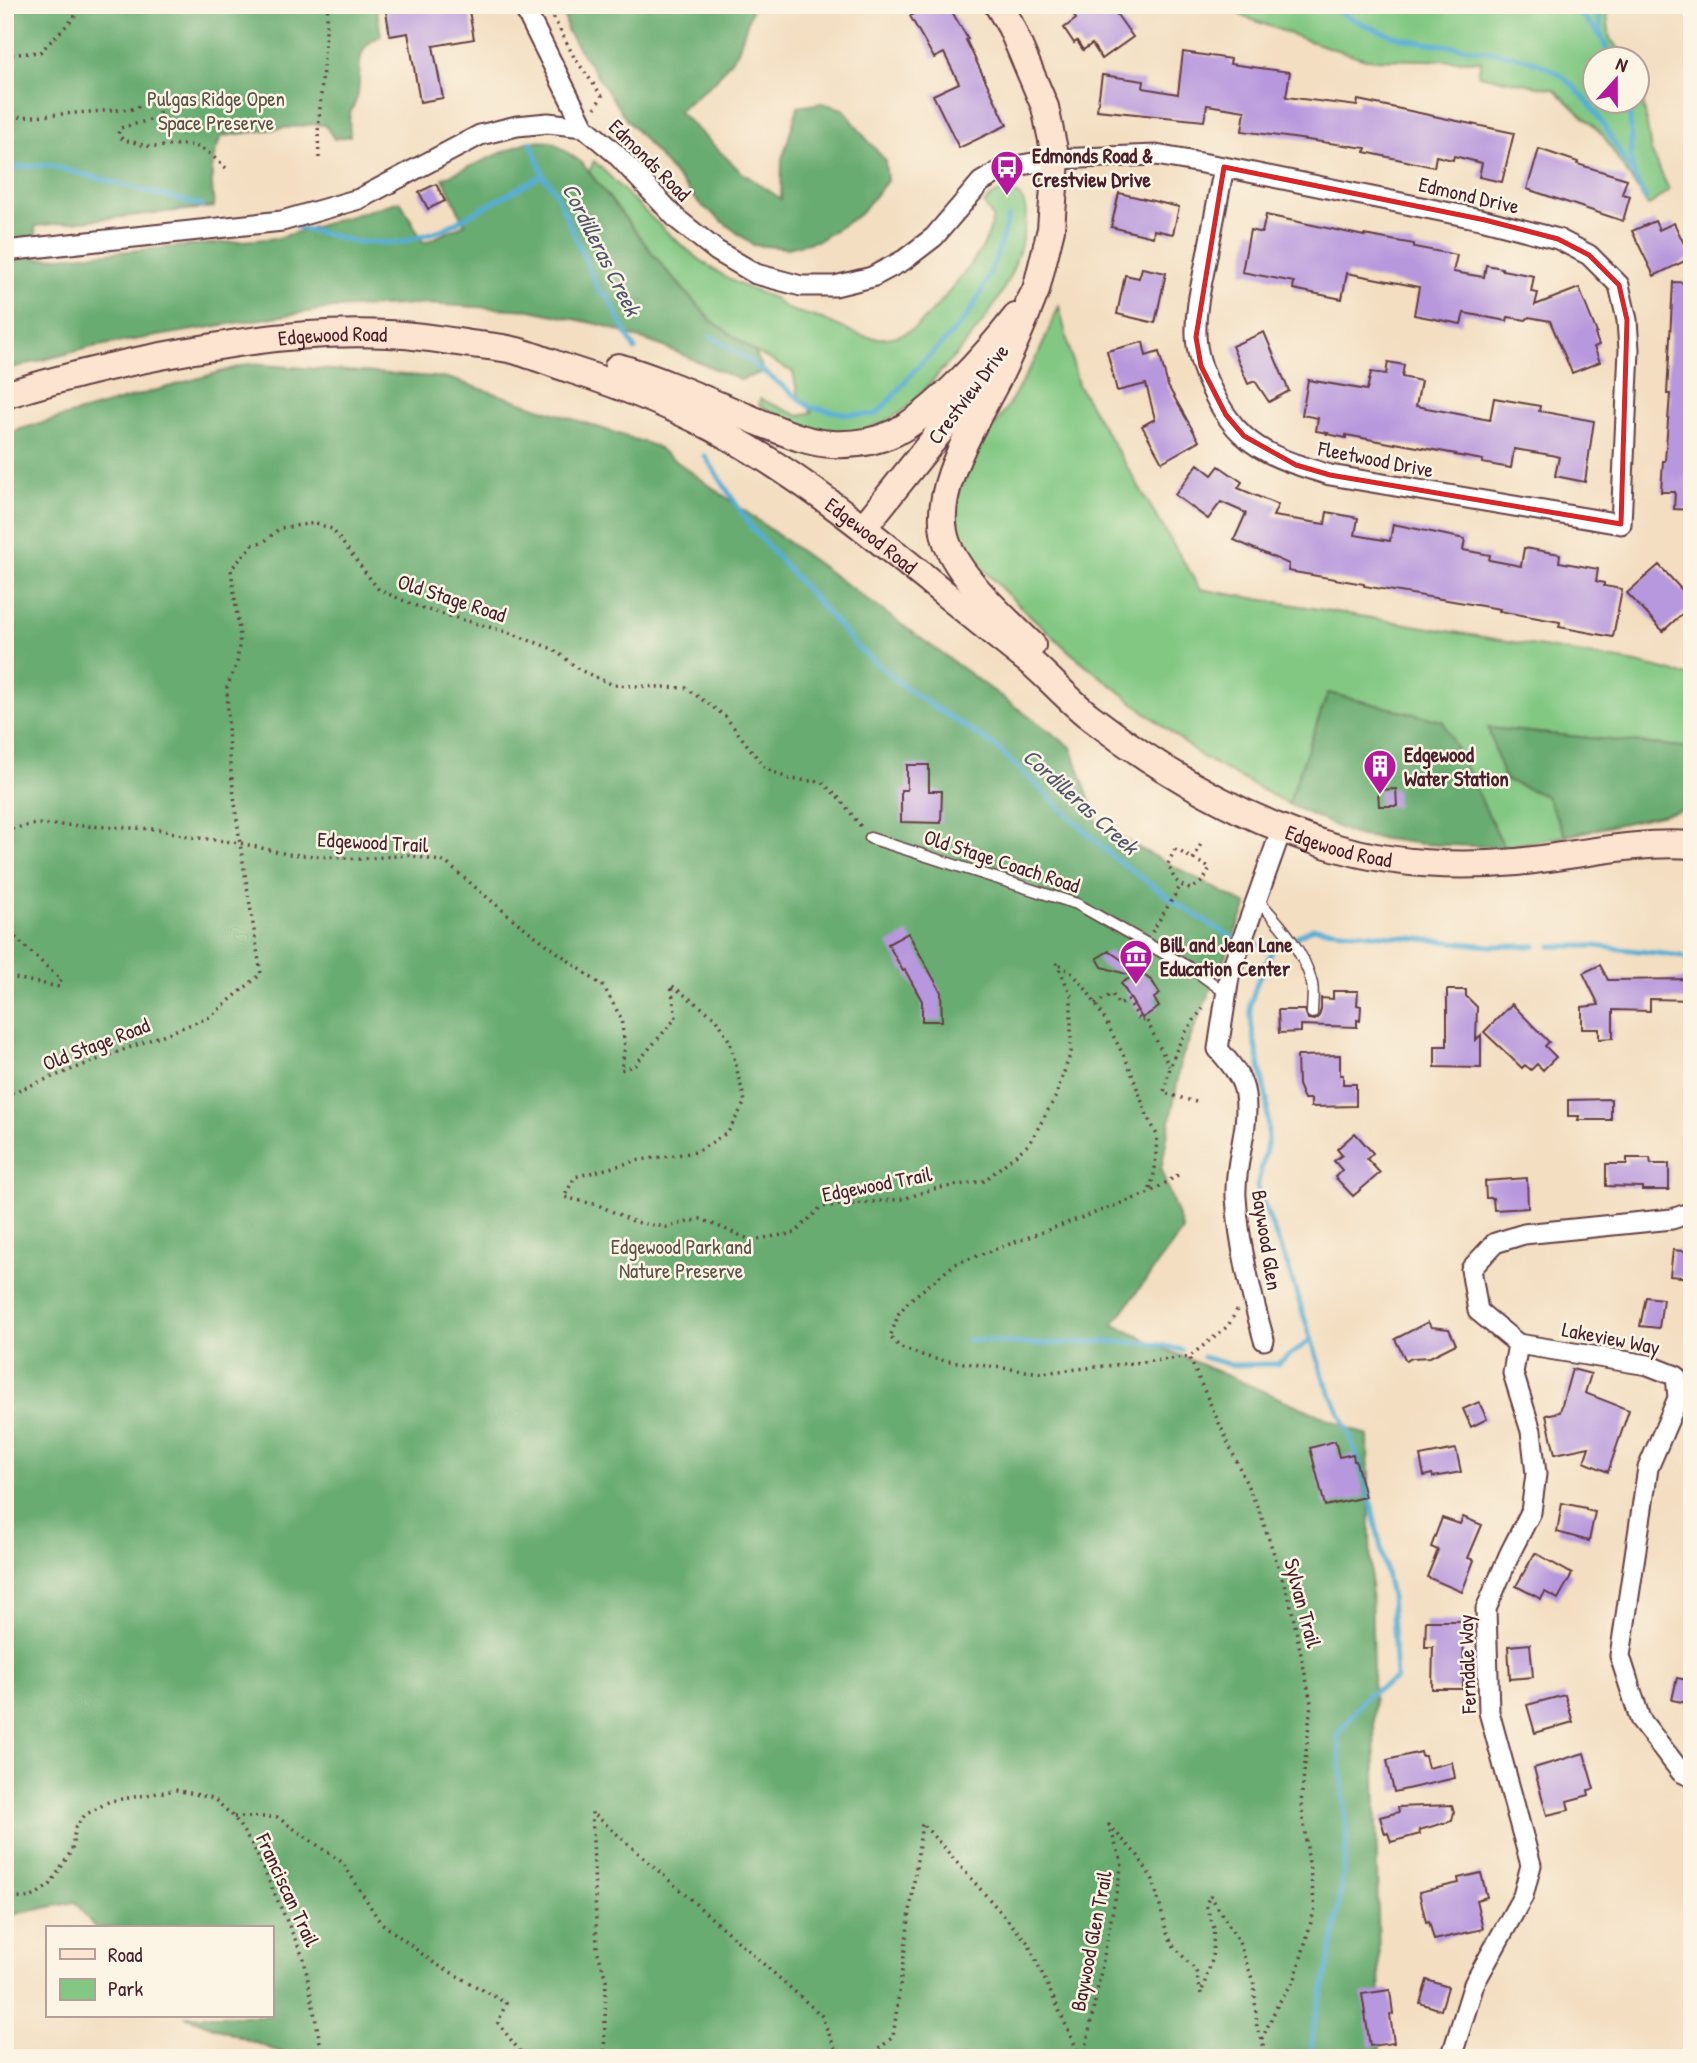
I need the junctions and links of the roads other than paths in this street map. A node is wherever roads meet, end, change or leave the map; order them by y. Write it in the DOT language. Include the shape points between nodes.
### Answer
graph roads {
  1 [pos="523,5"];
  2 [pos="998,5"];
  3 [pos="584,127"];
  4 [pos="1056,159"];
  5 [pos="1224,167"];
  6 [pos="5,250"];
  7 [pos="1036,290"];
  8 [pos="514,350"];
  9 [pos="5,395"];
  10 [pos="1621,524"];
  11 [pos="863,528"];
  12 [pos="1182,779"];
  13 [pos="1282,828"];
  14 [pos="870,838"];
  15 [pos="1692,845"];
  16 [pos="1256,904"];
  17 [pos="1225,986"];
  18 [pos="1312,1013"];
  19 [pos="1692,1212"];
  20 [pos="1264,1340"];
  21 [pos="1518,1344"];
  22 [pos="1692,1777"];
  23 [pos="1451,2058"];
  1 -- 3 [label="street"];
  2 -- 4 [label="main road, Crestview Drive" via="1045,107"];
  3 -- 4 [label="street, Edmonds Road" via="677,219 717,251 755,274 801,286 835,286 872,277 934,237 981,182 1005,168"];
  3 -- 6 [label="street, Edmonds Road" via="548,123 480,135 349,203 282,221"];
  4 -- 5 [label="street, Edmond Drive" via="1156,156"];
  4 -- 7 [label="main road, Crestview Drive" via="1051,229"];
  5 -- 10 [label="street, Edmond Drive" via="1485,220 1558,239 1588,255 1619,285 1627,320"];
  5 -- 10 [label="street, Fleetwood Drive" via="1196,337 1201,366 1226,415 1244,436 1267,452 1330,475"];
  7 -- 8 [label="main road" via="998,340 912,422 892,434 852,444 808,440 667,383 601,362"];
  7 -- 11 [label="main road, Crestview Drive" via="991,368"];
  7 -- 12 [label="main road" via="949,479 942,512 947,544 970,579 1009,622"];
  8 -- 9 [label="main road, Edgewood Road" via="385,334 290,337 133,361"];
  8 -- 11 [label="main road, Edgewood Road" via="620,385 678,410 777,466"];
  11 -- 12 [label="main road, Edgewood Road" via="1035,666 1087,714"];
  12 -- 13 [label="main road, Edgewood Road"];
  13 -- 15 [label="main road, Edgewood Road" via="1362,855 1441,865 1519,862 1639,845"];
  13 -- 16 [label="street, Baywood Glen"];
  14 -- 17 [label="lane, Old Stage Coach Road" via="1077,904"];
  16 -- 17 [label="street, Baywood Glen"];
  16 -- 18 [label="lane" via="1274,918 1302,958 1312,986"];
  17 -- 20 [label="street, Baywood Glen" via="1218,1049 1245,1094 1235,1175 1238,1229"];
  19 -- 21 [label="street" via="1672,1219 1524,1234 1494,1243 1471,1269 1478,1311"];
  21 -- 22 [label="street, Lakeview Way" via="1648,1365 1676,1376 1678,1398 1648,1468 1620,1656 1640,1719 1681,1772"];
  21 -- 23 [label="street, Ferndale Way" via="1513,1373 1531,1431 1536,1474 1531,1512 1486,1609 1489,1712 1531,1865 1523,1896 1474,1984"];
}
